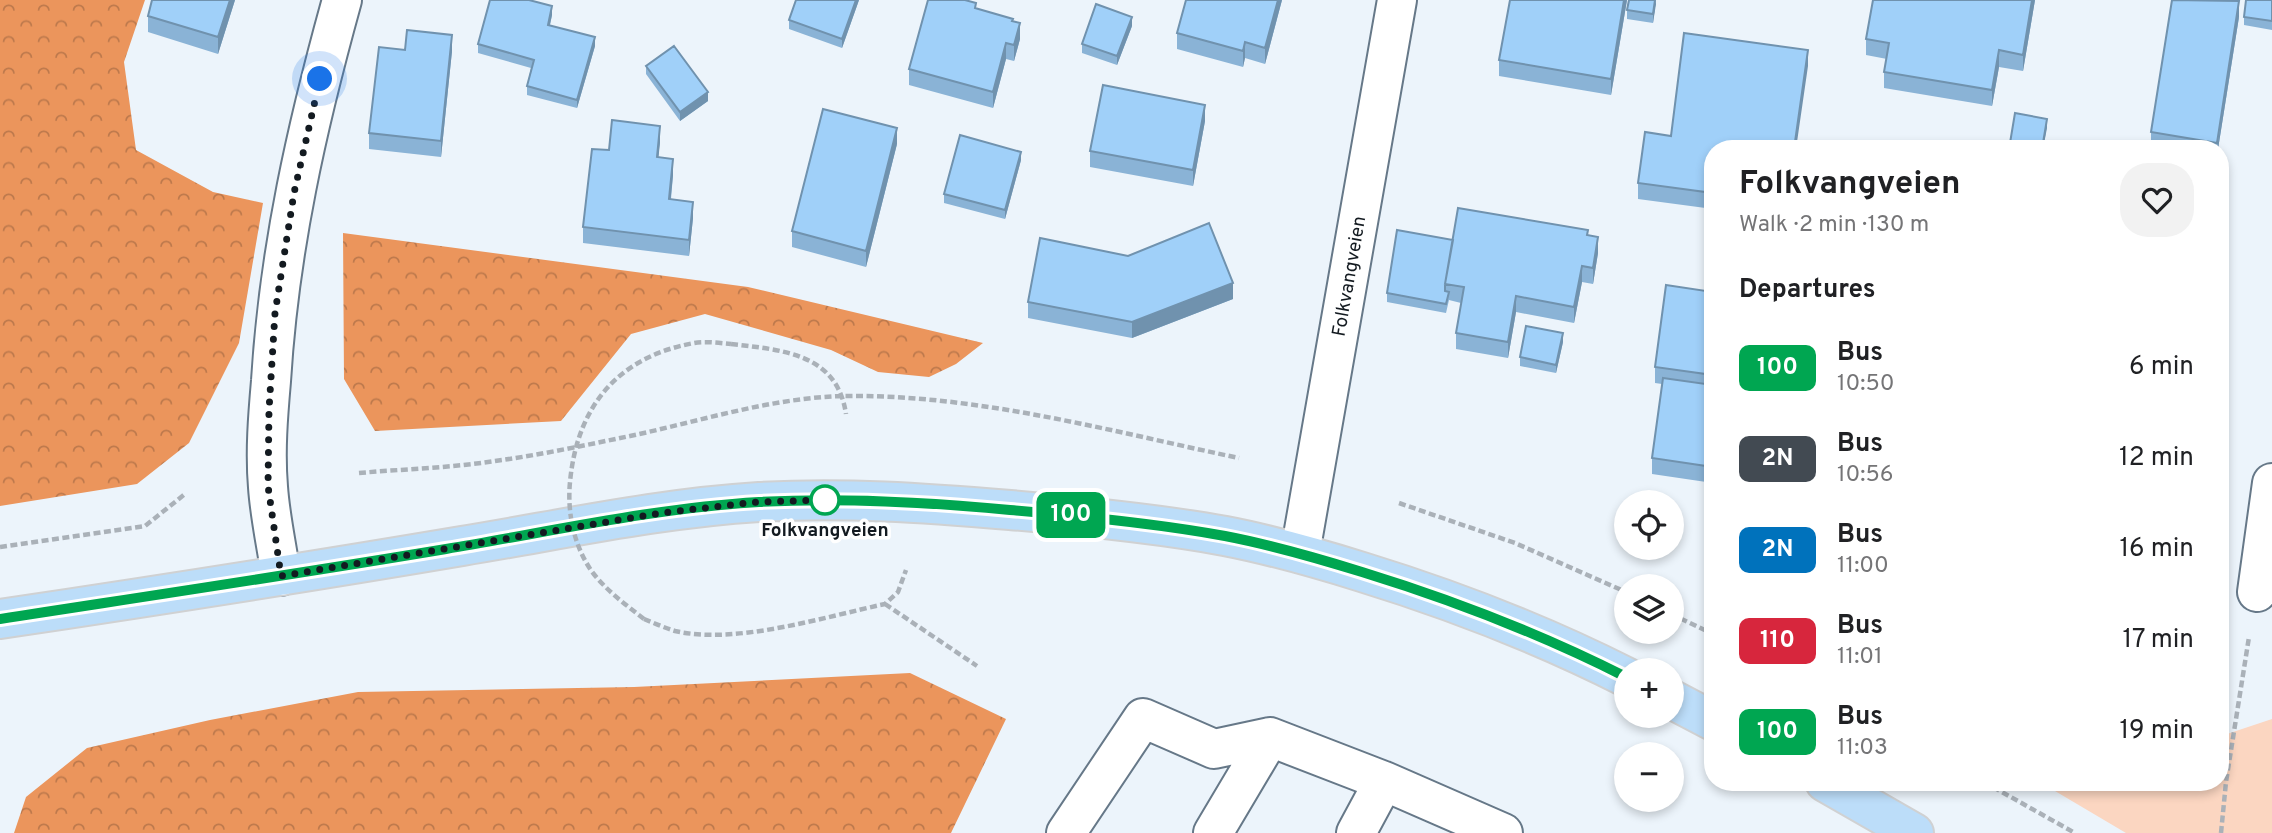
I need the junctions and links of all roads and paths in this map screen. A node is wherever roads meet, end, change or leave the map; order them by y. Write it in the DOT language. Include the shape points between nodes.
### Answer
graph roads {
  1 [pos="342,0"];
  2 [pos="1397,0"];
  3 [pos="843,396"];
  4 [pos="846,414"];
  5 [pos="1239,458"];
  6 [pos="359,473"];
  7 [pos="2272,483"];
  8 [pos="185,494"];
  9 [pos="1399,503"];
  10 [pos="0,547"];
  11 [pos="1300,553"];
  12 [pos="906,570"];
  13 [pos="281,576"];
  14 [pos="1614,587"];
  15 [pos="2257,592"];
  16 [pos="885,604"];
  17 [pos="0,619"];
  18 [pos="1684,620"];
  19 [pos="1704,630"];
  20 [pos="977,666"];
  21 [pos="1614,671"];
  22 [pos="1684,706"];
  23 [pos="1704,716"];
  24 [pos="1270,737"];
  25 [pos="2229,764"];
  26 [pos="1384,781"];
  27 [pos="1841,791"];
  28 [pos="2000,791"];
  29 [pos="2225,791"];
  30 [pos="1066,833"];
  31 [pos="1213,833"];
  32 [pos="1356,833"];
  33 [pos="1503,833"];
  34 [pos="1914,833"];
  35 [pos="2075,833"];
  36 [pos="2221,833"];
  1 -- 13 [label="street" via="294,193 275,313 268,486"];
  2 -- 11 [label="street, Folkvangveien"];
  3 -- 4 [label="path"];
  3 -- 5 [label="path" via="958,402"];
  3 -- 6 [label="path" via="784,401 495,461"];
  3 -- 16 [label="path, bridge" via="829,372 794,354 696,343 655,354 626,371 600,395 581,428 568,502 575,538 592,571 612,594 644,619 674,631 712,635 772,629"];
  7 -- 15 [label="street"];
  8 -- 10 [label="path" via="145,526"];
  9 -- 14 [label="path" via="1515,543"];
  11 -- 13 [label="main road" via="1226,536 1071,515 845,500 757,502 661,513"];
  11 -- 21 [label="main road" via="1473,609"];
  12 -- 16 [label="path" via="898,592"];
  13 -- 17 [label="main road"];
  15 -- 25 [label="path"];
  16 -- 20 [label="path"];
  18 -- 19 [label="path"];
  22 -- 23 [label="main road"];
  24 -- 26 [label="street"];
  24 -- 30 [label="street" via="1214,749 1143,718"];
  24 -- 31 [label="street"];
  26 -- 32 [label="street"];
  26 -- 33 [label="street"];
  27 -- 34 [label="main road"];
  28 -- 35 [label="path"];
  29 -- 36 [label="path"];
}
